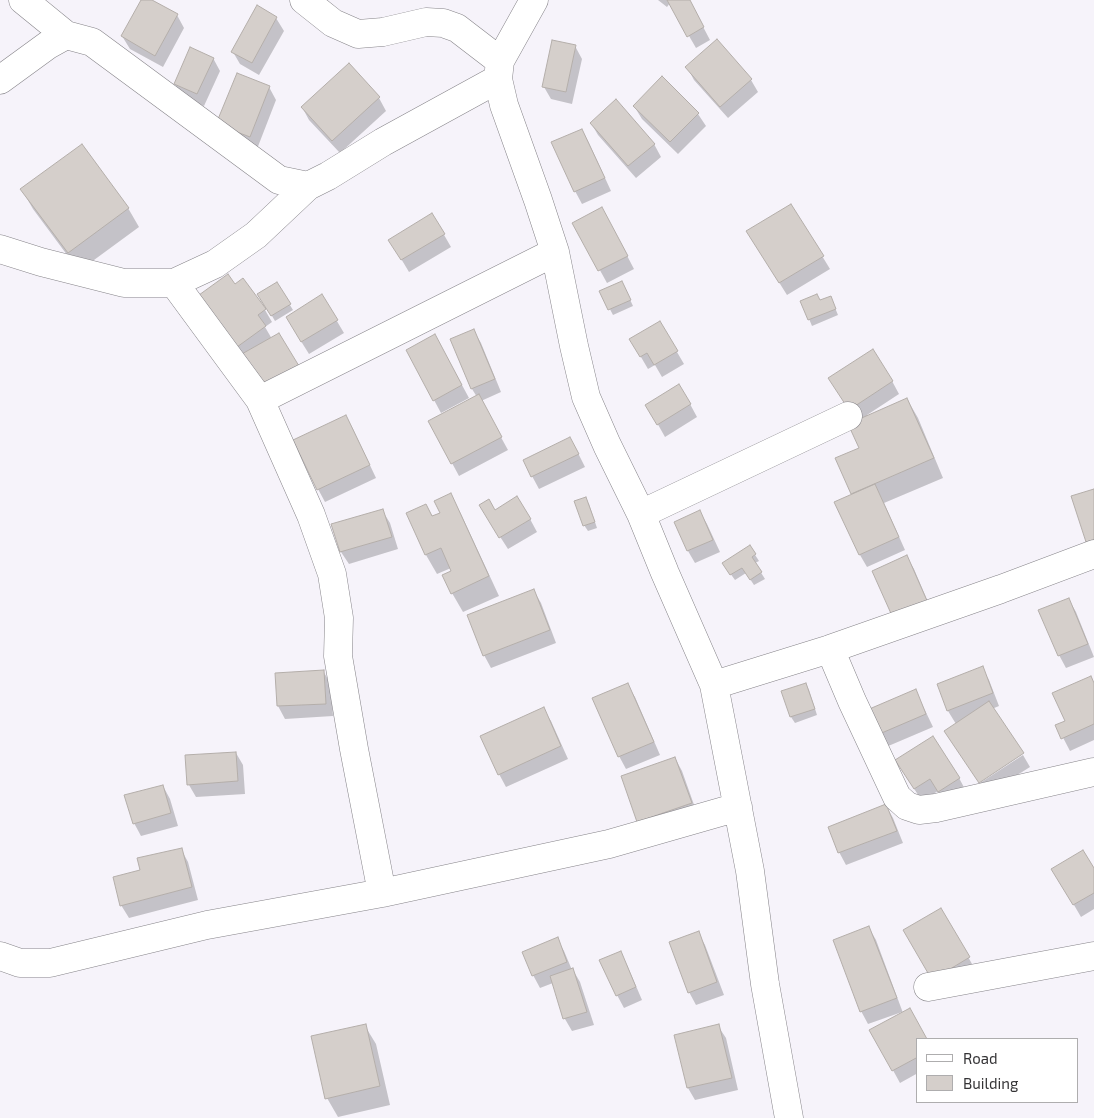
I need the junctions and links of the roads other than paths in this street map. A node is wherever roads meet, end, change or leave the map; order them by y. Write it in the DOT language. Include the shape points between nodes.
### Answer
graph roads {
  1 [pos="23,0"];
  2 [pos="304,0"];
  3 [pos="534,0"];
  4 [pos="66,35"];
  5 [pos="499,70"];
  6 [pos="0,80"];
  7 [pos="308,186"];
  8 [pos="0,249"];
  9 [pos="555,252"];
  10 [pos="174,283"];
  11 [pos="260,400"];
  12 [pos="848,416"];
  13 [pos="641,514"];
  14 [pos="1094,554"];
  15 [pos="830,649"];
  16 [pos="714,685"];
  17 [pos="1094,772"];
  18 [pos="738,807"];
  19 [pos="382,893"];
  20 [pos="0,956"];
  21 [pos="1094,956"];
  22 [pos="928,987"];
  23 [pos="789,1118"];
  1 -- 4 [label="street"];
  2 -- 5 [label="street" via="333,23 358,34 426,22 457,28"];
  3 -- 5 [label="street"];
  4 -- 6 [label="street"];
  4 -- 7 [label="street" via="92,42 278,180"];
  5 -- 7 [label="street"];
  5 -- 9 [label="street" via="504,105"];
  7 -- 10 [label="street" via="256,235 215,264"];
  8 -- 10 [label="street" via="124,282"];
  9 -- 11 [label="street"];
  9 -- 13 [label="street" via="586,397"];
  10 -- 11 [label="street"];
  11 -- 19 [label="street" via="311,515 332,574 339,618 338,656"];
  12 -- 13 [label="street"];
  13 -- 16 [label="street"];
  14 -- 15 [label="street"];
  15 -- 16 [label="street"];
  15 -- 17 [label="street" via="897,797 907,806 918,810 936,808"];
  16 -- 18 [label="street"];
  18 -- 19 [label="street" via="609,844"];
  18 -- 23 [label="street"];
  19 -- 20 [label="street" via="207,925 50,962 20,963"];
  21 -- 22 [label="street"];
}
